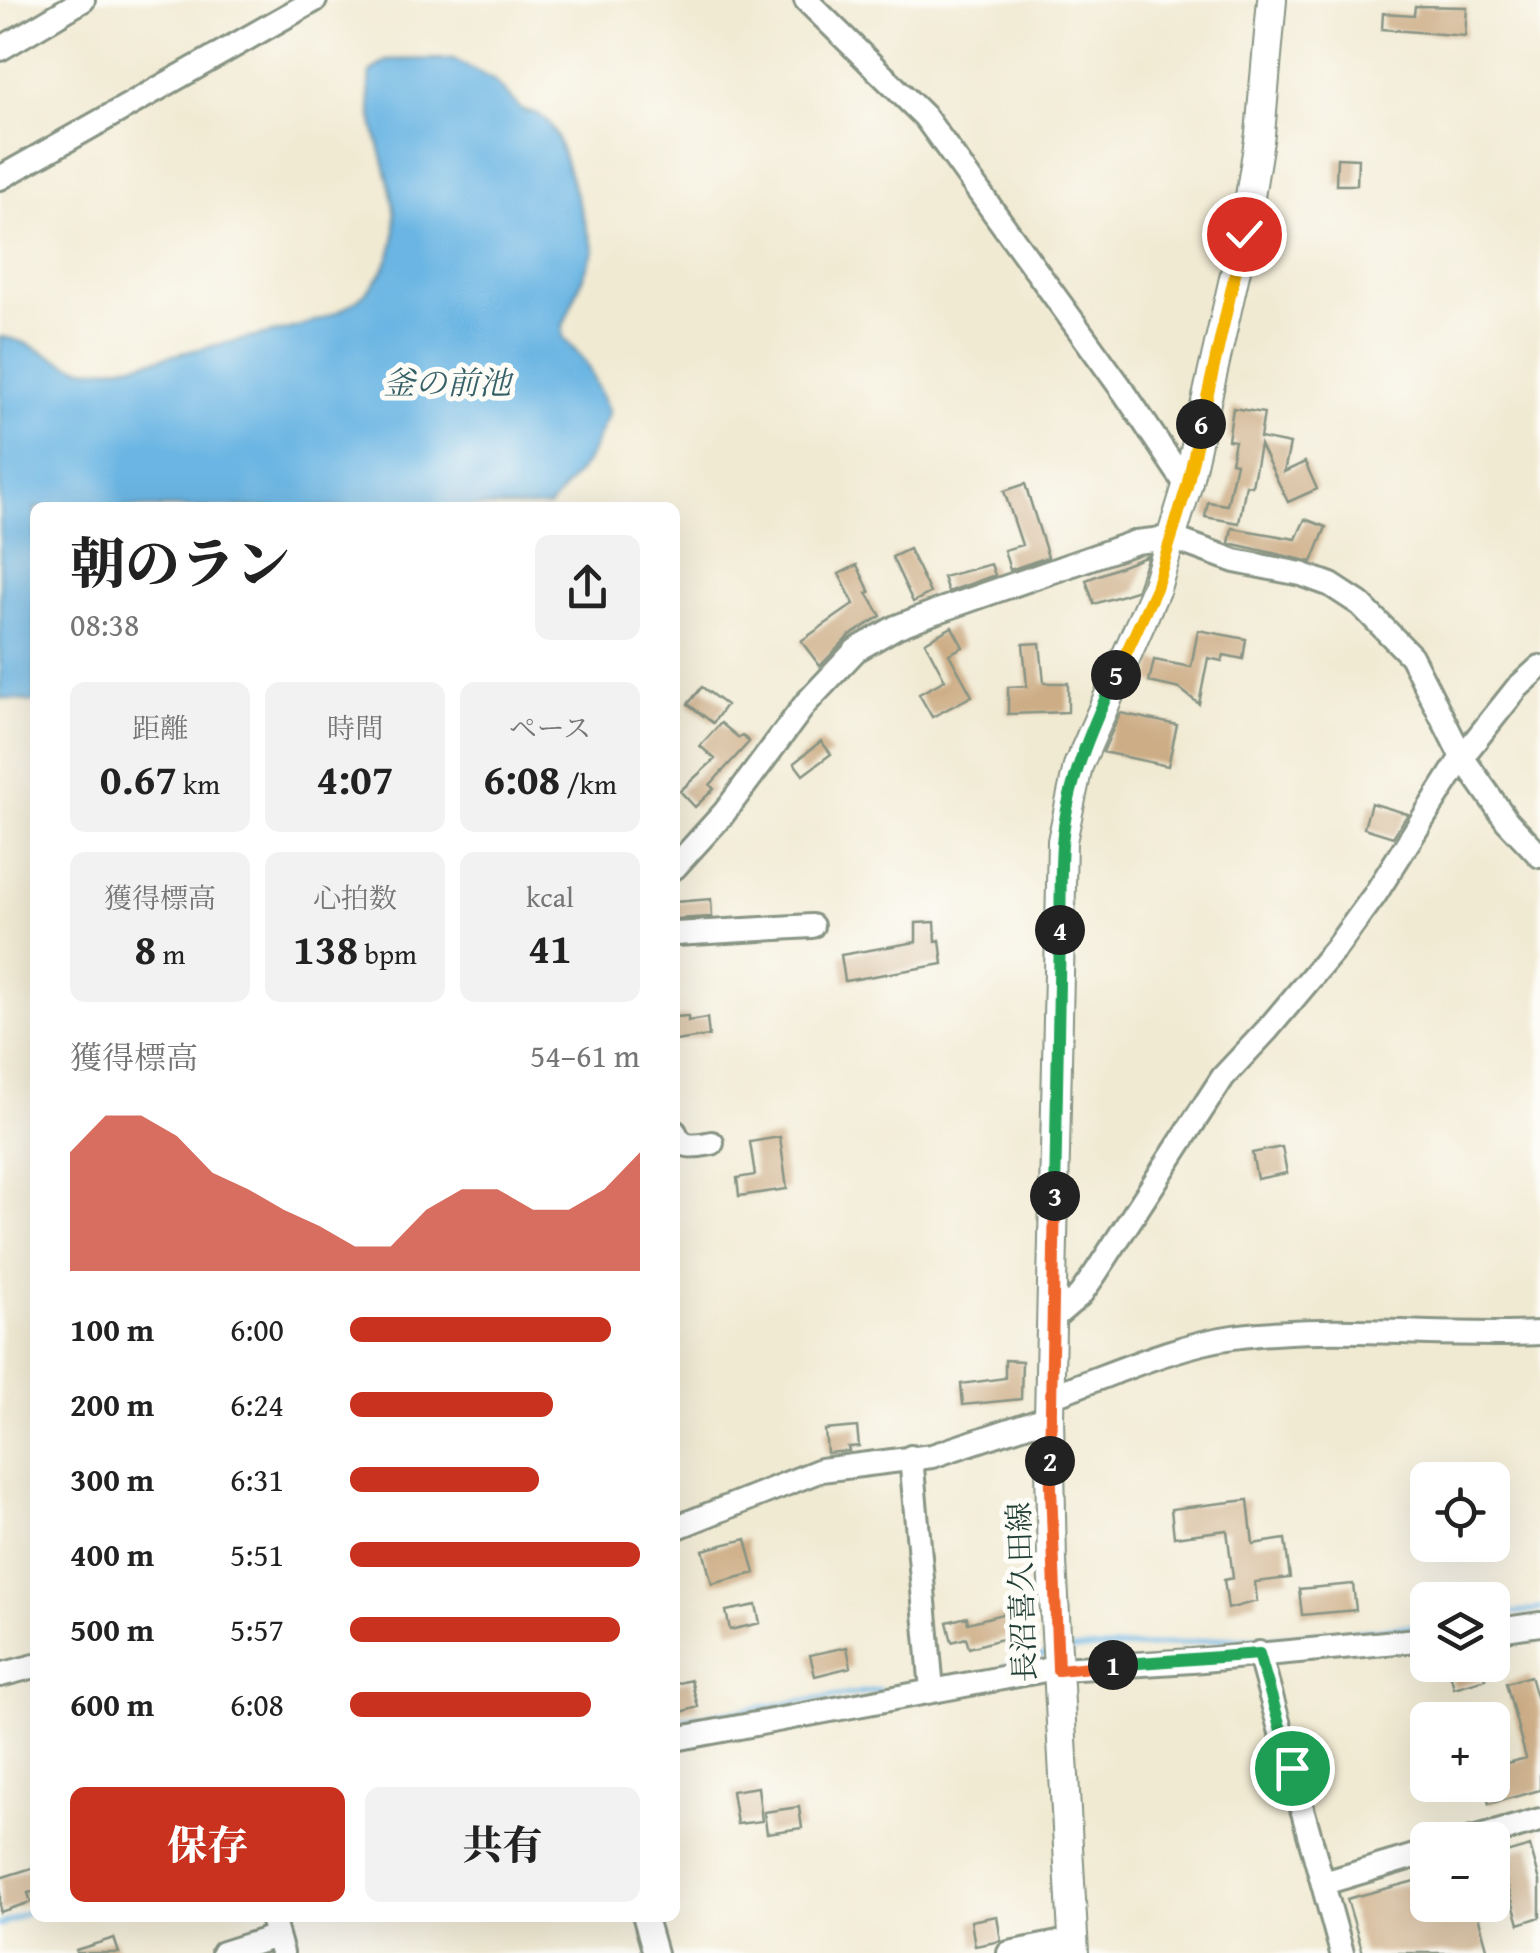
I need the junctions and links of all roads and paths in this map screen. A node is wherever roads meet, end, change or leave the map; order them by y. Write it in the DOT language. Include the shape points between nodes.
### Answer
graph roads {
  1 [pos="84,0"];
  2 [pos="315,0"];
  3 [pos="806,0"];
  4 [pos="1272,0"];
  5 [pos="0,48"];
  6 [pos="0,178"];
  7 [pos="1187,486"];
  8 [pos="1172,538"];
  9 [pos="1540,667"];
  10 [pos="1462,756"];
  11 [pos="1540,856"];
  12 [pos="680,861"];
  13 [pos="812,926"];
  14 [pos="680,934"];
  15 [pos="680,1141"];
  16 [pos="712,1144"];
  17 [pos="1053,1318"];
  18 [pos="1540,1333"];
  19 [pos="1050,1407"];
  20 [pos="911,1457"];
  21 [pos="680,1526"];
  22 [pos="1510,1631"];
  23 [pos="1538,1631"];
  24 [pos="1410,1641"];
  25 [pos="1259,1654"];
  26 [pos="30,1667"];
  27 [pos="1058,1670"];
  28 [pos="0,1675"];
  29 [pos="932,1690"];
  30 [pos="680,1738"];
  31 [pos="1540,1820"];
  32 [pos="1510,1828"];
  33 [pos="1410,1857"];
  34 [pos="1324,1883"];
  35 [pos="646,1922"];
  36 [pos="277,1935"];
  37 [pos="1074,1947"];
  38 [pos="223,1953"];
  39 [pos="655,1953"];
  40 [pos="1009,1953"];
  41 [pos="1342,1953"];
  1 -- 5 [label="street"];
  2 -- 6 [label="street"];
  3 -- 7 [label="street" via="925,117"];
  4 -- 7 [label="main road, 長沼喜久田線" via="1246,218"];
  7 -- 8 [label="main road, 長沼喜久田線"];
  8 -- 10 [label="street" via="1331,584 1360,604 1411,656"];
  8 -- 12 [label="street" via="1136,542 868,642 806,703"];
  8 -- 17 [label="main road, 長沼喜久田線" via="1078,766 1062,841"];
  9 -- 10 [label="street"];
  10 -- 11 [label="street"];
  10 -- 17 [label="street" via="1374,896 1222,1077 1095,1274"];
  13 -- 14 [label="street"];
  15 -- 16 [label="street" via="689,1147"];
  17 -- 19 [label="main road, 長沼喜久田線"];
  18 -- 19 [label="street" via="1234,1337 1180,1350"];
  19 -- 20 [label="street" via="946,1452"];
  19 -- 27 [label="main road, 長沼喜久田線"];
  20 -- 21 [label="street" via="821,1470"];
  20 -- 29 [label="street"];
  22 -- 23 [label="street"];
  24 -- 25 [label="street"];
  25 -- 27 [label="street"];
  25 -- 34 [label="street"];
  26 -- 28 [label="street"];
  27 -- 29 [label="street"];
  27 -- 37 [label="main road, 長沼喜久田線"];
  29 -- 30 [label="street"];
  31 -- 32 [label="street"];
  33 -- 34 [label="street"];
  34 -- 41 [label="street"];
  35 -- 39 [label="street"];
  36 -- 38 [label="street"];
  37 -- 40 [label="street"];
}
